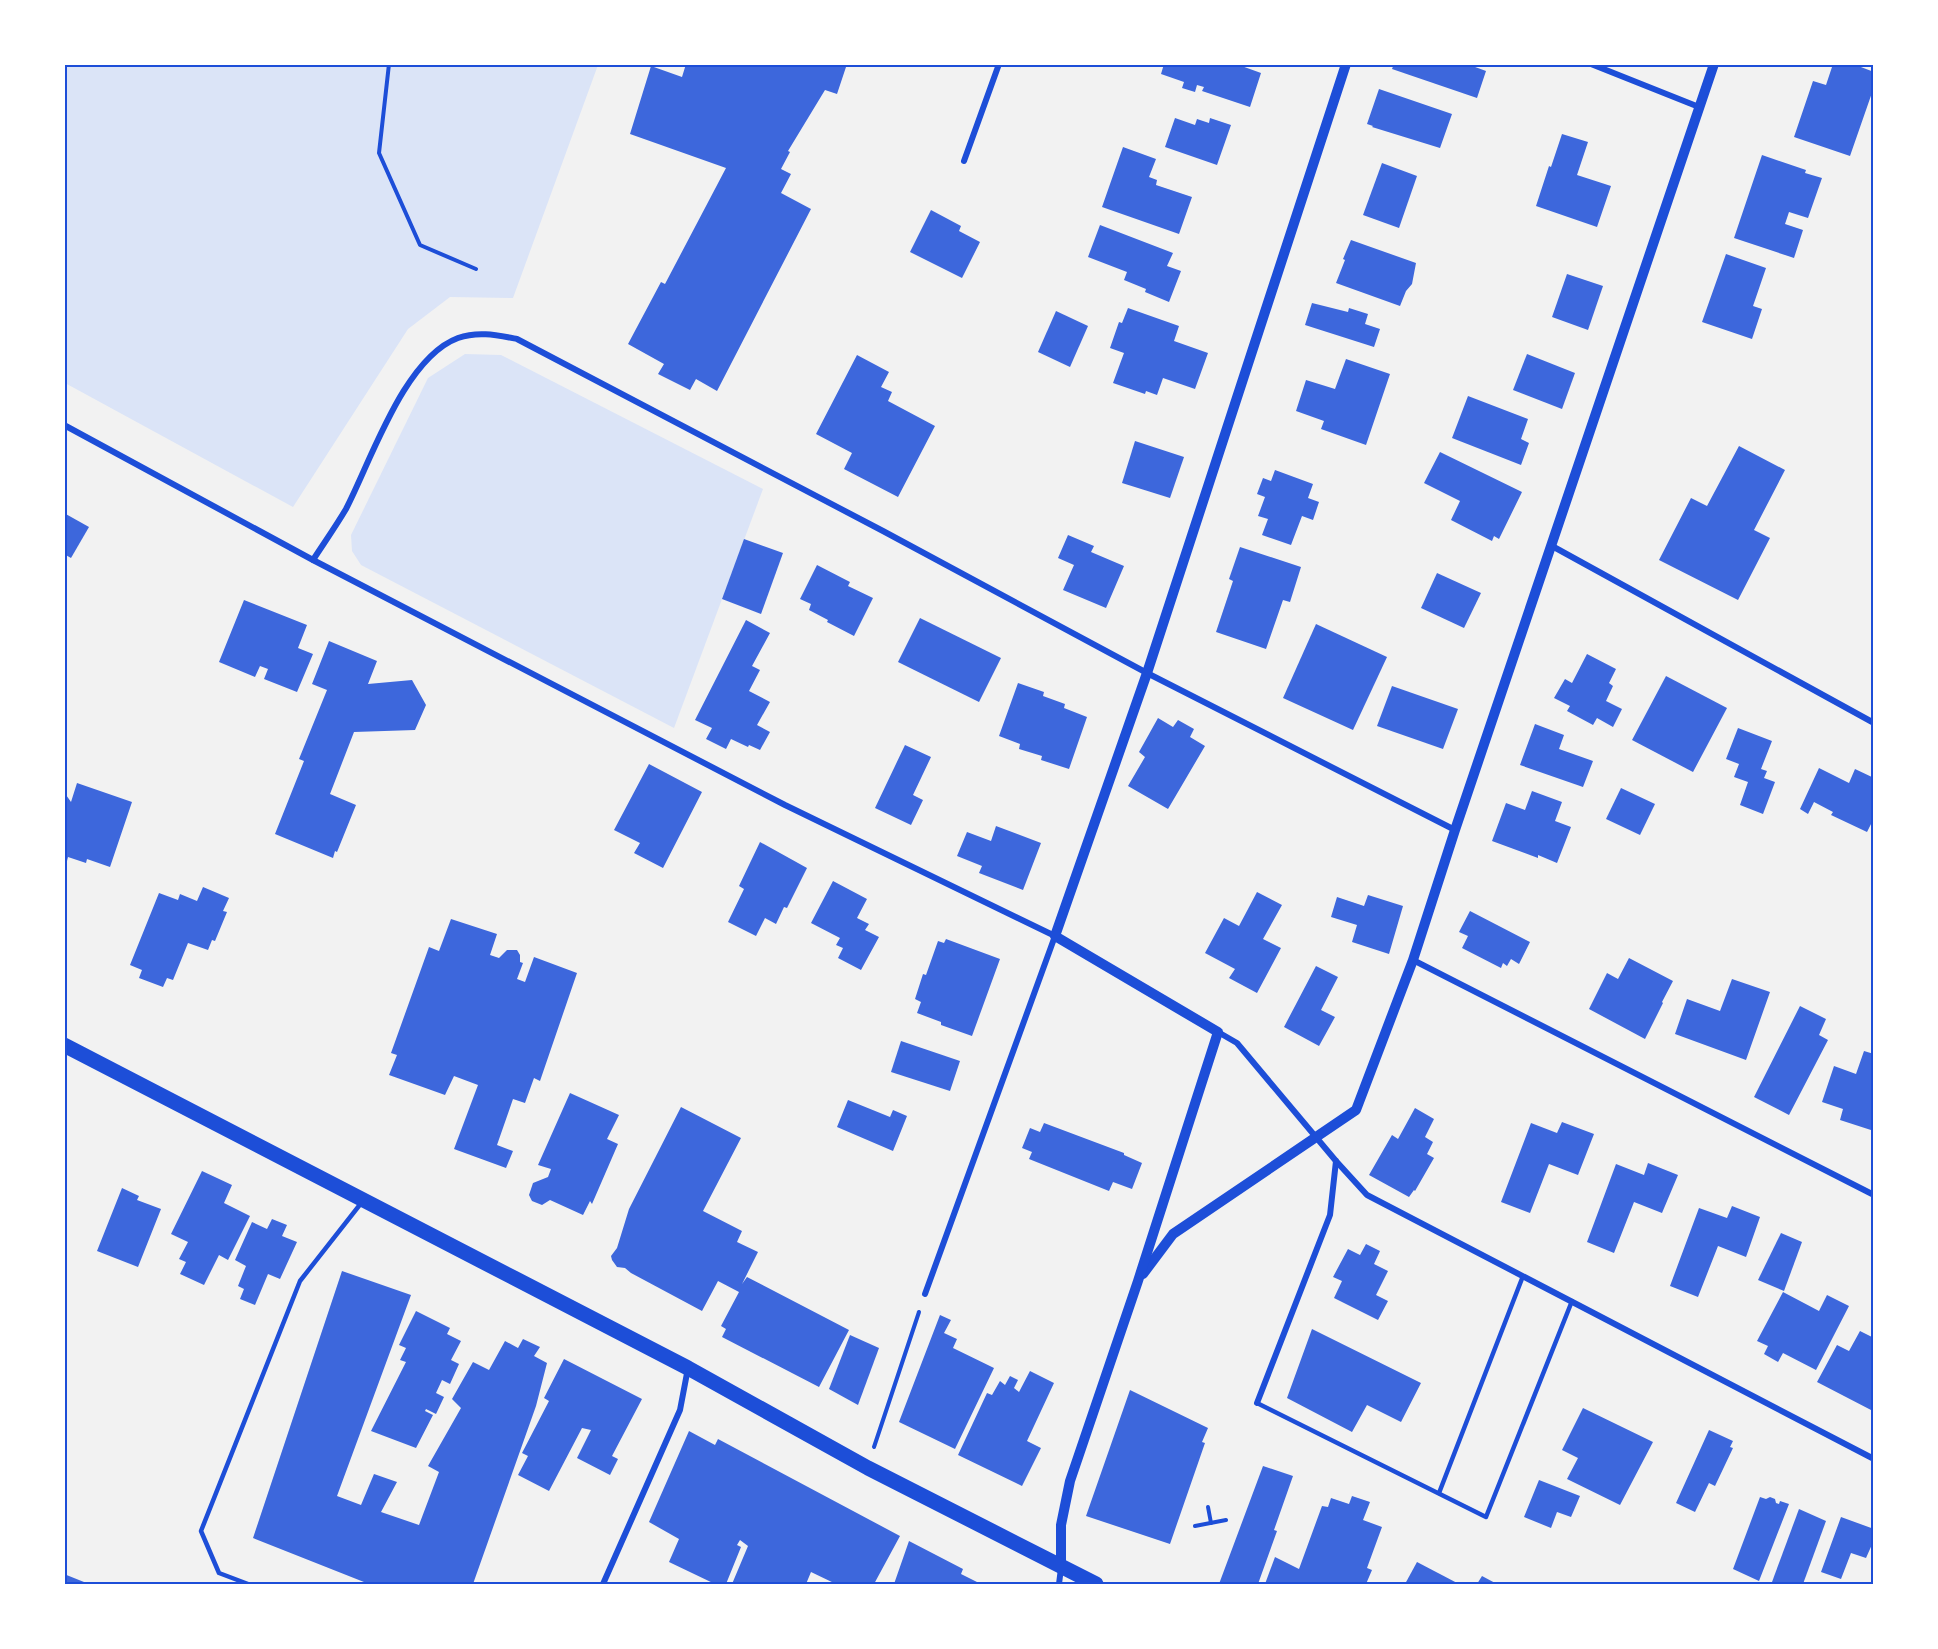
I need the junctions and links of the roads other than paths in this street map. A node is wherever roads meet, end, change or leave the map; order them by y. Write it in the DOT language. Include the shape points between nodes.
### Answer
graph roads {
  1 [pos="999,64"];
  2 [pos="1346,64"];
  3 [pos="1591,64"];
  4 [pos="1714,64"];
  5 [pos="1699,107"];
  6 [pos="964,161"];
  7 [pos="64,425"];
  8 [pos="1552,546"];
  9 [pos="313,560"];
  10 [pos="1147,673"];
  11 [pos="1874,723"];
  12 [pos="1455,830"];
  13 [pos="1056,936"];
  14 [pos="1413,960"];
  15 [pos="1218,1032"];
  16 [pos="64,1045"];
  17 [pos="1316,1138"];
  18 [pos="1336,1161"];
  19 [pos="1874,1195"];
  20 [pos="364,1200"];
  21 [pos="1523,1276"];
  22 [pos="1138,1281"];
  23 [pos="926,1294"];
  24 [pos="1572,1301"];
  25 [pos="688,1368"];
  26 [pos="1257,1403"];
  27 [pos="1874,1459"];
  28 [pos="1439,1493"];
  29 [pos="1061,1568"];
  30 [pos="248,1584"];
  31 [pos="603,1584"];
  32 [pos="1059,1584"];
  33 [pos="1096,1584"];
  1 -- 6 [label="street"];
  2 -- 10 [label="street"];
  3 -- 5 [label="street"];
  4 -- 5 [label="street"];
  5 -- 8 [label="street"];
  7 -- 9 [label="street"];
  8 -- 11 [label="street"];
  8 -- 12 [label="street"];
  9 -- 10 [label="street" via="345,511 402,393 431,356 456,339 479,333 517,339"];
  9 -- 13 [label="street" via="785,805"];
  10 -- 12 [label="street"];
  10 -- 13 [label="street"];
  12 -- 14 [label="street"];
  13 -- 15 [label="street"];
  13 -- 23 [label="street"];
  14 -- 17 [label="street" via="1356,1110"];
  14 -- 19 [label="street"];
  15 -- 17 [label="street" via="1237,1043"];
  15 -- 22 [label="street"];
  16 -- 20 [label="main road"];
  17 -- 18 [label="street"];
  17 -- 22 [label="street" via="1173,1234"];
  18 -- 21 [label="street" via="1367,1195"];
  18 -- 26 [label="street" via="1330,1215"];
  20 -- 25 [label="main road"];
  20 -- 30 [label="lane" via="300,1281 201,1531 219,1573"];
  21 -- 24 [label="street"];
  21 -- 28 [label="lane"];
  22 -- 29 [label="street" via="1070,1481 1061,1525"];
  24 -- 27 [label="street"];
  24 -- 28 [label="lane" via="1486,1517"];
  25 -- 29 [label="main road" via="868,1468"];
  25 -- 31 [label="street" via="680,1410"];
  26 -- 28 [label="lane"];
  29 -- 32 [label="street"];
  29 -- 33 [label="main road"];
}
